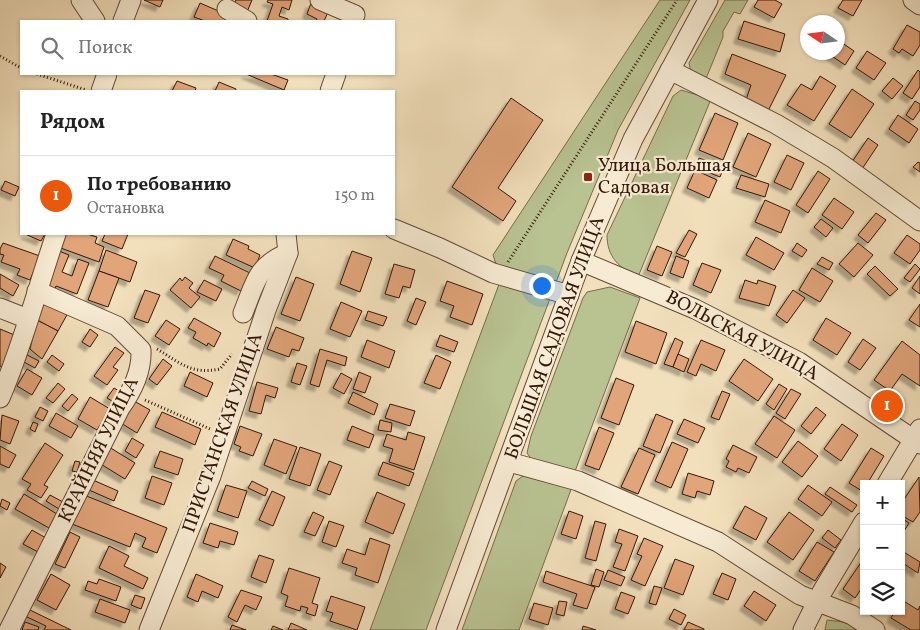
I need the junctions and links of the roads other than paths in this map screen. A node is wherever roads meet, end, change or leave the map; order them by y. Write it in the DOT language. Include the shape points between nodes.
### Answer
graph roads {
  1 [pos="81,0"];
  2 [pos="131,0"];
  3 [pos="320,0"];
  4 [pos="708,0"];
  5 [pos="913,0"];
  6 [pos="920,5"];
  7 [pos="228,9"];
  8 [pos="356,12"];
  9 [pos="94,20"];
  10 [pos="123,20"];
  11 [pos="245,20"];
  12 [pos="670,70"];
  13 [pos="107,75"];
  14 [pos="336,75"];
  15 [pos="101,90"];
  16 [pos="330,90"];
  17 [pos="920,221"];
  18 [pos="395,230"];
  19 [pos="56,235"];
  20 [pos="286,235"];
  21 [pos="288,253"];
  22 [pos="581,261"];
  23 [pos="37,291"];
  24 [pos="569,295"];
  25 [pos="0,308"];
  26 [pos="242,313"];
  27 [pos="28,319"];
  28 [pos="0,398"];
  29 [pos="918,437"];
  30 [pos="509,462"];
  31 [pos="890,480"];
  32 [pos="862,525"];
  33 [pos="817,602"];
  34 [pos="9,630"];
  35 [pos="149,630"];
  36 [pos="446,630"];
  37 [pos="803,630"];
  38 [pos="875,630"];
  1 -- 9 [label="street"];
  2 -- 10 [label="street"];
  3 -- 8 [label="street"];
  4 -- 12 [label="street, БОЛЬШАЯ САДОВАЯ УЛИЦА"];
  5 -- 6 [label="street"];
  7 -- 11 [label="street"];
  12 -- 17 [label="street" via="776,124 833,158"];
  12 -- 22 [label="street, БОЛЬШАЯ САДОВАЯ УЛИЦА" via="633,139"];
  13 -- 15 [label="street"];
  14 -- 16 [label="street"];
  18 -- 24 [label="street" via="502,276"];
  19 -- 23 [label="street"];
  20 -- 21 [label="street, ПРИСТАНСКАЯ УЛИЦА"];
  21 -- 26 [label="street" via="271,260 261,270"];
  21 -- 35 [label="street, ПРИСТАНСКАЯ УЛИЦА" via="211,476"];
  22 -- 24 [label="street, БОЛЬШАЯ САДОВАЯ УЛИЦА"];
  22 -- 29 [label="street, ВОЛЬСКАЯ УЛИЦА" via="695,309 799,362"];
  23 -- 27 [label="street"];
  23 -- 34 [label="street, КРАЙНЯЯ УЛИЦА" via="117,326 141,350 141,362 131,392"];
  24 -- 30 [label="street, БОЛЬШАЯ САДОВАЯ УЛИЦА"];
  25 -- 27 [label="street"];
  27 -- 28 [label="street" via="24,340"];
  29 -- 31 [label="street"];
  30 -- 33 [label="street" via="578,481 718,542 800,595"];
  30 -- 36 [label="street, БОЛЬШАЯ САДОВАЯ УЛИЦА"];
  32 -- 33 [label="street"];
  33 -- 37 [label="street"];
  33 -- 38 [label="street" via="852,615"];
}
